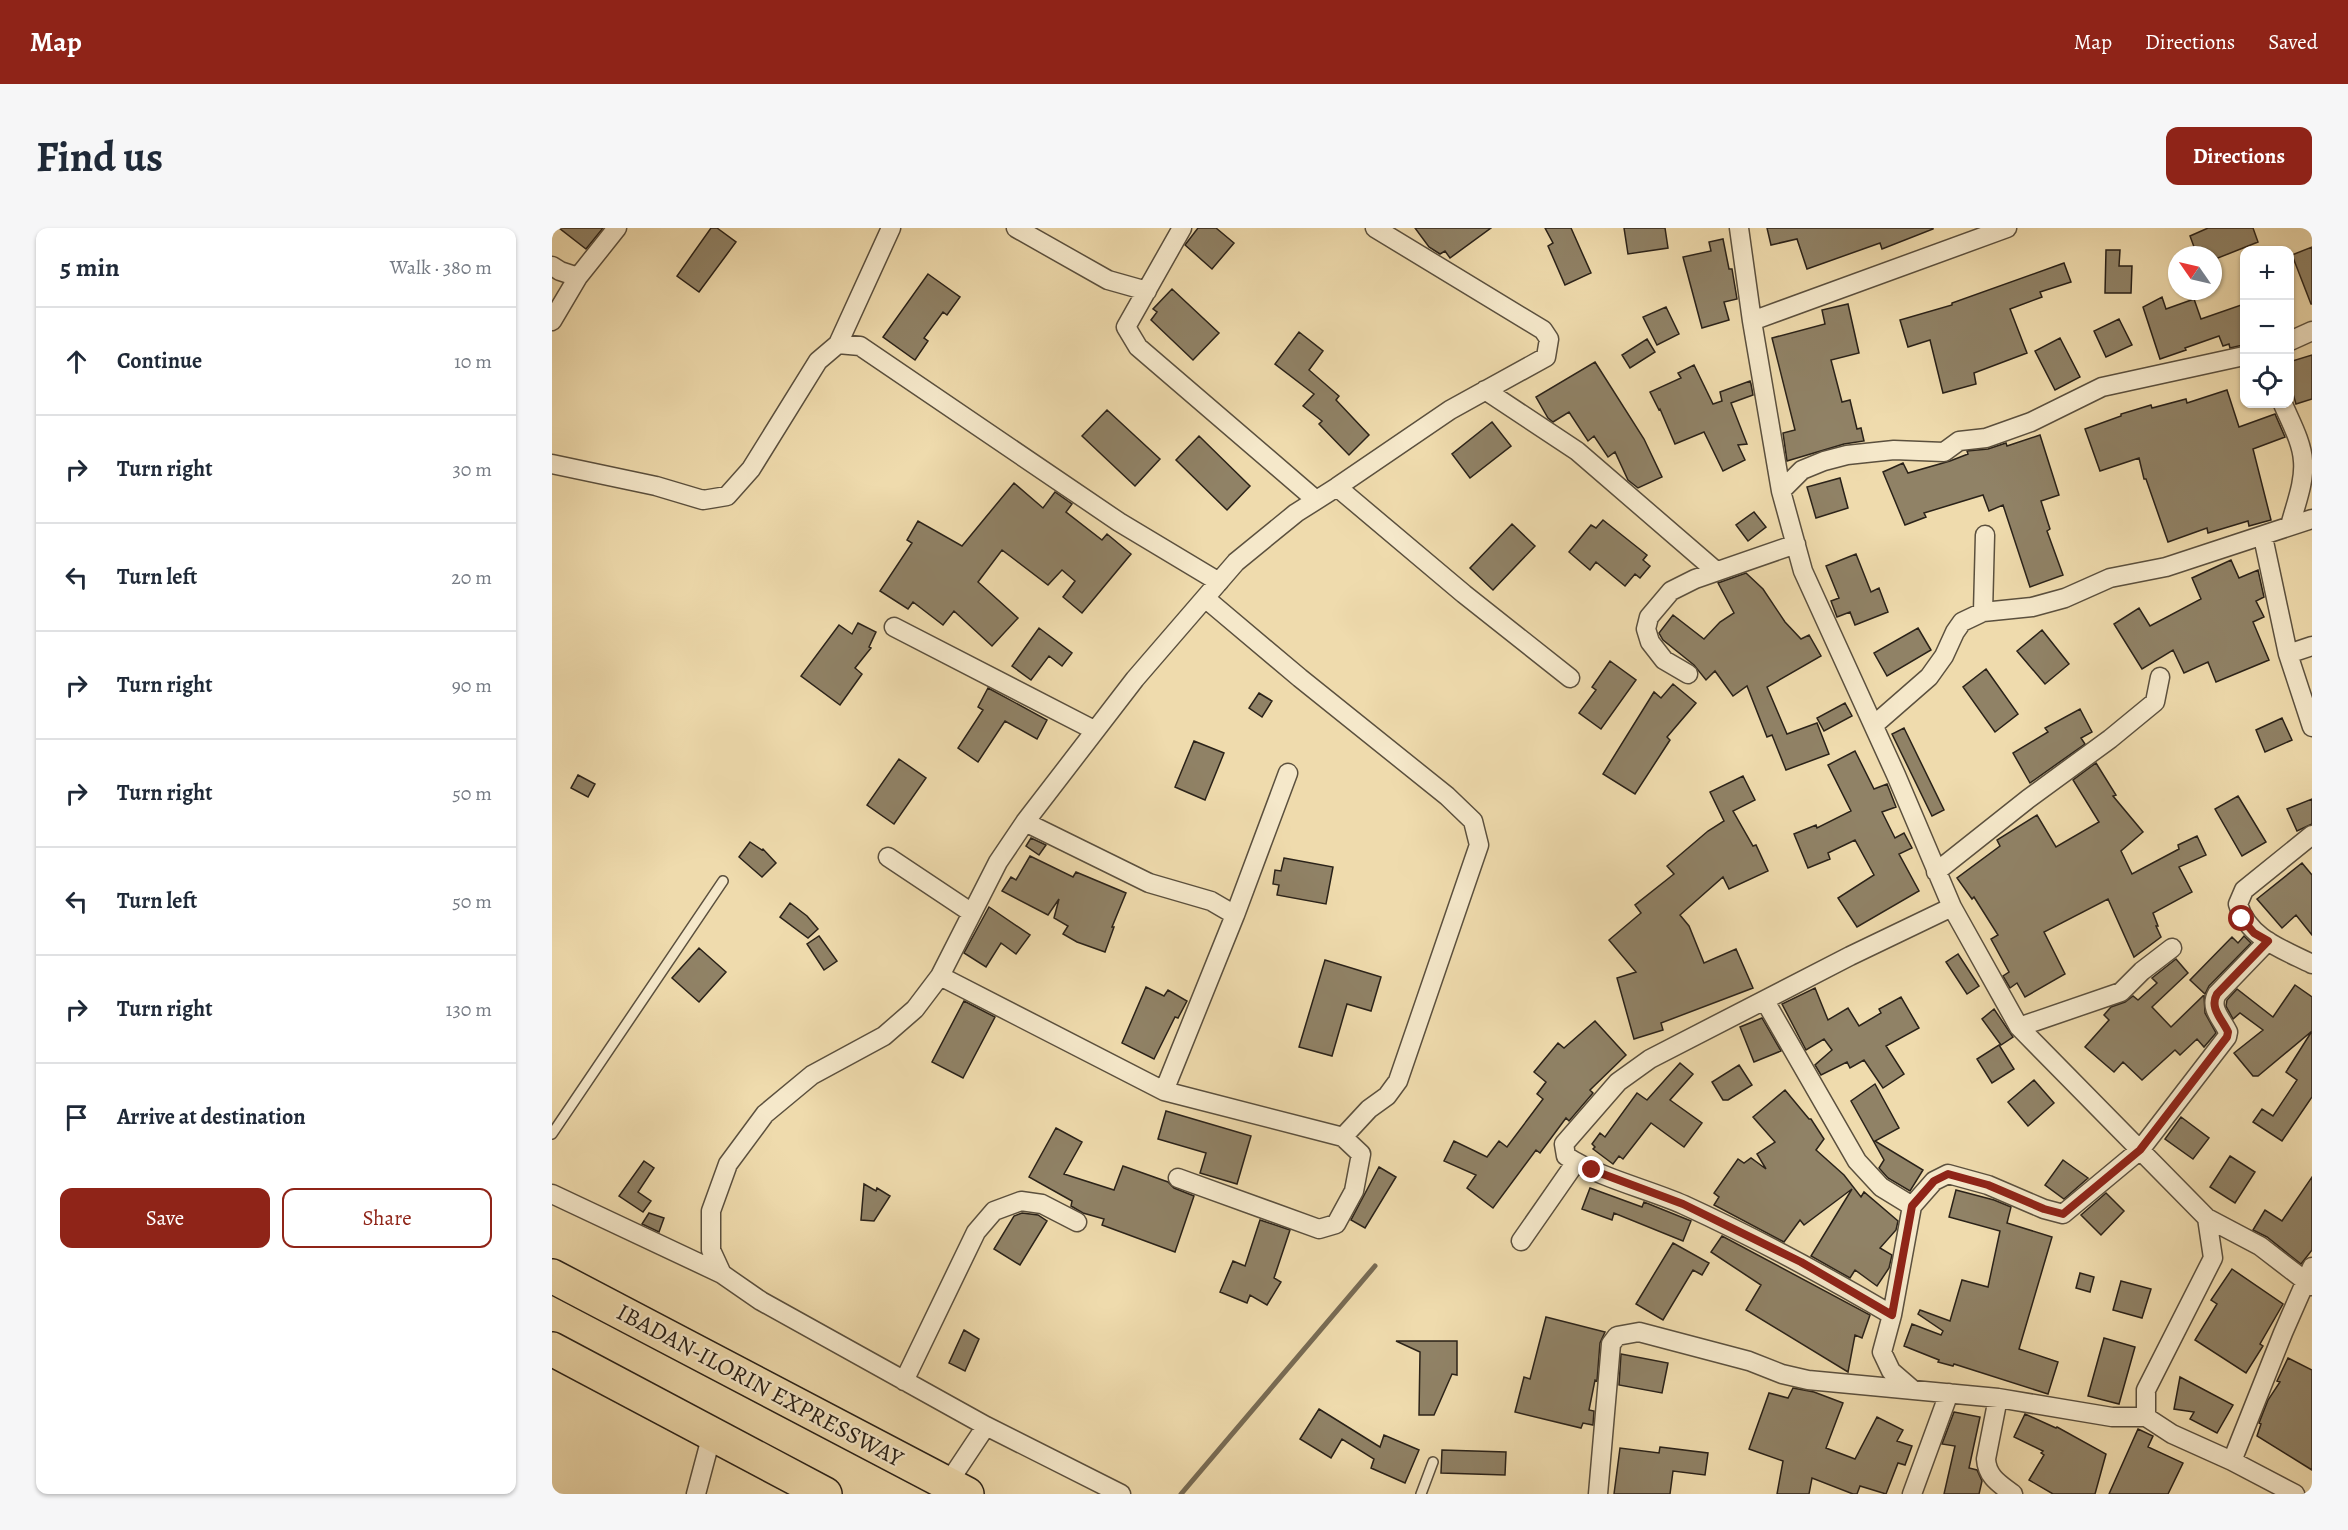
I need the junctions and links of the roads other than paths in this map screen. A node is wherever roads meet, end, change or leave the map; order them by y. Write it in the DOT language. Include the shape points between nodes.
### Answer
graph roads {
  1 [pos="617,228"];
  2 [pos="891,228"];
  3 [pos="1016,228"];
  4 [pos="1182,228"];
  5 [pos="1375,228"];
  6 [pos="1739,228"];
  7 [pos="2007,228"];
  8 [pos="552,266"];
  9 [pos="578,277"];
  10 [pos="1147,291"];
  11 [pos="552,321"];
  12 [pos="1752,321"];
  13 [pos="2312,331"];
  14 [pos="2294,339"];
  15 [pos="838,344"];
  16 [pos="2240,357"];
  17 [pos="1485,390"];
  18 [pos="2285,408"];
  19 [pos="552,464"];
  20 [pos="1337,487"];
  21 [pos="1781,491"];
  22 [pos="1316,500"];
  23 [pos="2312,519"];
  24 [pos="2290,526"];
  25 [pos="1985,535"];
  26 [pos="2263,537"];
  27 [pos="1796,544"];
  28 [pos="1716,571"];
  29 [pos="1219,582"];
  30 [pos="1205,598"];
  31 [pos="1983,612"];
  32 [pos="894,627"];
  33 [pos="2312,646"];
  34 [pos="2288,654"];
  35 [pos="1688,674"];
  36 [pos="2160,677"];
  37 [pos="1570,678"];
  38 [pos="1874,725"];
  39 [pos="2312,727"];
  40 [pos="1094,730"];
  41 [pos="1288,773"];
  42 [pos="1025,822"];
  43 [pos="2312,835"];
  44 [pos="888,857"];
  45 [pos="1936,872"];
  46 [pos="723,881"];
  47 [pos="1952,907"];
  48 [pos="972,913"];
  49 [pos="1235,915"];
  50 [pos="2268,941"];
  51 [pos="2172,948"];
  52 [pos="2312,964"];
  53 [pos="940,976"];
  54 [pos="1765,1001"];
  55 [pos="2019,1027"];
  56 [pos="1164,1091"];
  57 [pos="552,1134"];
  58 [pos="1343,1137"];
  59 [pos="2140,1150"];
  60 [pos="1576,1162"];
  61 [pos="1178,1178"];
  62 [pos="552,1194"];
  63 [pos="1912,1206"];
  64 [pos="2207,1218"];
  65 [pos="1077,1222"];
  66 [pos="1521,1241"];
  67 [pos="722,1274"];
  68 [pos="552,1276"];
  69 [pos="2310,1277"];
  70 [pos="1892,1315"];
  71 [pos="552,1349"];
  72 [pos="904,1380"];
  73 [pos="1913,1390"];
  74 [pos="1949,1394"];
  75 [pos="1998,1398"];
  76 [pos="2146,1417"];
  77 [pos="986,1426"];
  78 [pos="712,1434"];
  79 [pos="2232,1461"];
  80 [pos="1432,1462"];
  81 [pos="957,1489"];
  82 [pos="696,1494"];
  83 [pos="825,1494"];
  84 [pos="1121,1494"];
  85 [pos="1421,1494"];
  86 [pos="1598,1494"];
  87 [pos="1912,1494"];
  88 [pos="2013,1494"];
  89 [pos="2295,1494"];
  1 -- 9 [label="street"];
  2 -- 15 [label="street"];
  3 -- 10 [label="street" via="1108,280"];
  4 -- 10 [label="street"];
  5 -- 17 [label="street" via="1543,330 1550,339 1546,357"];
  6 -- 12 [label="street"];
  7 -- 12 [label="street"];
  8 -- 9 [label="street"];
  9 -- 11 [label="street"];
  10 -- 22 [label="street" via="1126,327 1138,347"];
  12 -- 21 [label="street"];
  13 -- 14 [label="street"];
  15 -- 19 [label="street" via="818,361 751,470 727,496 703,500"];
  15 -- 29 [label="street" via="860,346 1119,522"];
  16 -- 21 [label="street" via="2102,387 2031,422 1986,438 1959,441 1944,452 1894,450 1824,461 1802,470"];
  17 -- 20 [label="street"];
  17 -- 28 [label="street" via="1577,451"];
  18 -- 24 [label="street" via="2303,462"];
  20 -- 22 [label="street"];
  20 -- 37 [label="street"];
  21 -- 27 [label="street"];
  22 -- 29 [label="street" via="1236,562"];
  23 -- 24 [label="street"];
  24 -- 26 [label="street"];
  25 -- 31 [label="street"];
  26 -- 31 [label="street" via="2166,567 2110,578 2032,608"];
  26 -- 34 [label="street"];
  27 -- 28 [label="street"];
  27 -- 38 [label="street" via="1803,571"];
  28 -- 35 [label="street" via="1671,591 1649,617 1646,629 1650,642 1664,660"];
  29 -- 30 [label="street"];
  30 -- 40 [label="street"];
  30 -- 58 [label="street" via="1473,820 1479,845 1398,1082"];
  31 -- 38 [label="street" via="1962,622 1929,677"];
  32 -- 40 [label="street"];
  33 -- 34 [label="street"];
  34 -- 39 [label="street"];
  36 -- 45 [label="street" via="2155,702"];
  38 -- 45 [label="street"];
  40 -- 42 [label="street"];
  41 -- 49 [label="street"];
  42 -- 48 [label="street" via="998,862"];
  42 -- 49 [label="street" via="1149,883 1211,901"];
  43 -- 50 [label="street" via="2244,890 2238,904 2242,919"];
  44 -- 48 [label="street"];
  45 -- 47 [label="street"];
  46 -- 57 [label="lane"];
  47 -- 54 [label="street"];
  47 -- 55 [label="street"];
  48 -- 53 [label="street"];
  49 -- 56 [label="street"];
  50 -- 52 [label="street"];
  50 -- 59 [label="street" via="2217,994 2213,1007 2227,1029 2227,1037"];
  51 -- 55 [label="street" via="2121,992"];
  53 -- 56 [label="street"];
  53 -- 67 [label="street" via="915,1009 884,1036 813,1075 765,1114 728,1164 711,1211 711,1250"];
  54 -- 60 [label="street" via="1650,1059 1618,1082 1564,1144 1566,1156"];
  54 -- 63 [label="street" via="1857,1161 1881,1187"];
  55 -- 59 [label="street"];
  56 -- 58 [label="street"];
  58 -- 61 [label="street" via="1361,1154 1354,1191 1336,1224 1319,1228"];
  59 -- 63 [label="street" via="2063,1214 1948,1174 1934,1181"];
  59 -- 64 [label="street"];
  60 -- 66 [label="street"];
  60 -- 70 [label="street" via="1683,1204 1790,1256"];
  62 -- 67 [label="street"];
  63 -- 70 [label="street"];
  64 -- 69 [label="street"];
  64 -- 76 [label="street" via="2213,1258 2146,1390"];
  65 -- 72 [label="street" via="1042,1204 1021,1201 994,1211 976,1232"];
  67 -- 72 [label="street" via="761,1301"];
  68 -- 81 [label="highway, IBADAN-ILORIN EXPRESSWAY"];
  69 -- 79 [label="street"];
  70 -- 73 [label="street" via="1882,1352 1891,1371"];
  71 -- 78 [label="highway"];
  72 -- 77 [label="street"];
  73 -- 74 [label="street"];
  73 -- 86 [label="street" via="1808,1380 1639,1332 1617,1336 1608,1357"];
  74 -- 75 [label="street"];
  74 -- 87 [label="street"];
  75 -- 76 [label="street" via="2112,1417"];
  75 -- 88 [label="street" via="1986,1469"];
  76 -- 79 [label="street" via="2172,1434"];
  77 -- 81 [label="street"];
  77 -- 84 [label="street"];
  78 -- 82 [label="street"];
  78 -- 83 [label="highway"];
  79 -- 89 [label="street"];
  80 -- 85 [label="lane"];
}
